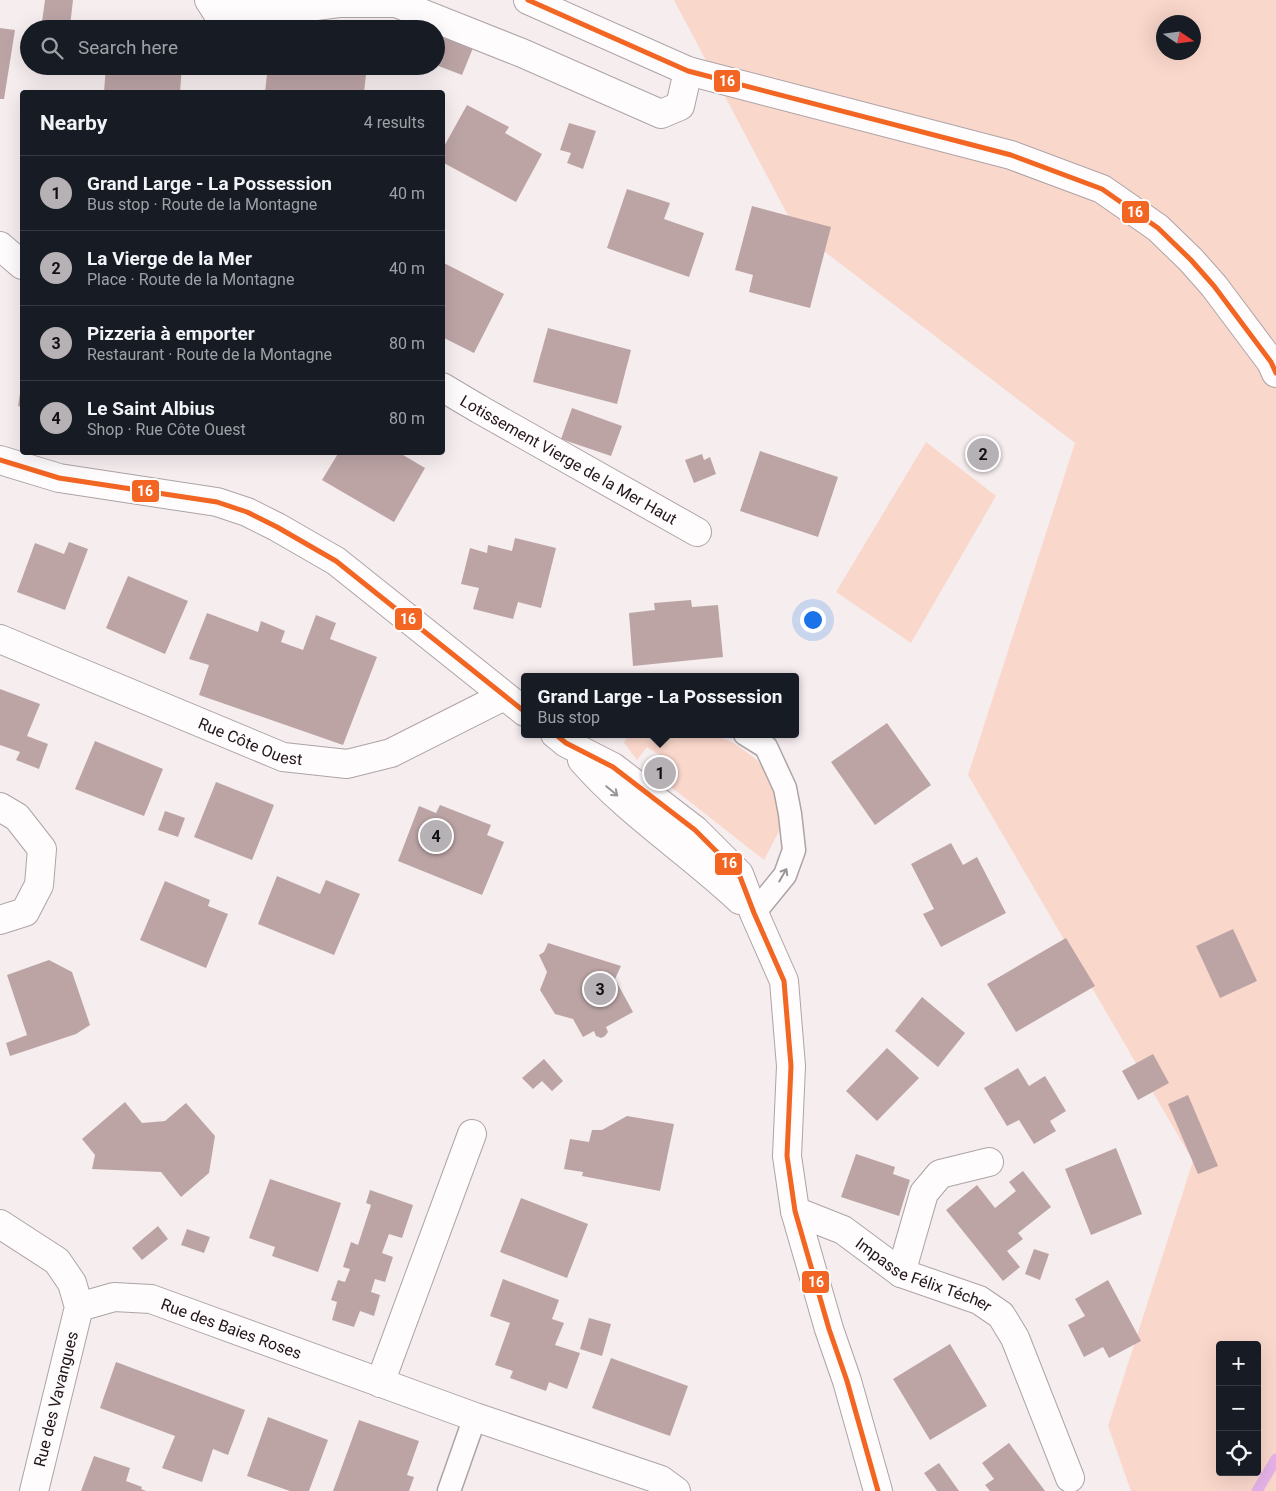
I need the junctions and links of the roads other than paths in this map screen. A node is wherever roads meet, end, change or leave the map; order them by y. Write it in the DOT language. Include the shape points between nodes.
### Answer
graph roads {
  1 [pos="208,0"];
  2 [pos="528,0"];
  3 [pos="439,20"];
  4 [pos="445,22"];
  5 [pos="688,71"];
  6 [pos="0,246"];
  7 [pos="20,263"];
  8 [pos="1276,373"];
  9 [pos="445,389"];
  10 [pos="0,460"];
  11 [pos="697,532"];
  12 [pos="0,639"];
  13 [pos="514,704"];
  14 [pos="568,738"];
  15 [pos="751,738"];
  16 [pos="0,807"];
  17 [pos="754,913"];
  18 [pos="0,920"];
  19 [pos="472,1134"];
  20 [pos="989,1162"];
  21 [pos="794,1211"];
  22 [pos="0,1224"];
  23 [pos="901,1273"];
  24 [pos="79,1307"];
  25 [pos="380,1383"];
  26 [pos="475,1417"];
  27 [pos="1070,1478"];
  28 [pos="34,1491"];
  29 [pos="449,1491"];
  30 [pos="676,1491"];
  31 [pos="878,1491"];
  1 -- 3 [label="street" via="216,11 269,12 339,3 396,3"];
  2 -- 5 [label="street"];
  4 -- 5 [label="street" via="661,114 680,106"];
  5 -- 8 [label="street" via="1011,156 1102,189 1158,228 1191,260 1220,294"];
  6 -- 7 [label="street"];
  9 -- 11 [label="street, Lotissement Vierge de la Mer Haut"];
  10 -- 13 [label="street" via="59,478 217,502 247,512 336,561"];
  12 -- 13 [label="street, Rue Côte Ouest" via="283,757 347,764 391,753"];
  14 -- 17 [label="street" via="601,782"];
  17 -- 15 [label="lane, one-way" via="785,875 794,850 785,788 766,747"];
  16 -- 18 [label="street" via="17,817 42,849 39,886 24,912"];
  17 -- 21 [label="street" via="784,981 791,1066 787,1156"];
  19 -- 25 [label="street"];
  20 -- 23 [label="street" via="940,1174 924,1193"];
  21 -- 23 [label="street, Impasse Félix Técher" via="843,1230"];
  21 -- 31 [label="street"];
  22 -- 24 [label="street" via="57,1261 72,1283"];
  23 -- 27 [label="street, Impasse Félix Técher" via="979,1300 1001,1315 1015,1338"];
  24 -- 25 [label="street, Rue des Baies Roses" via="114,1297 151,1299"];
  24 -- 28 [label="street, Rue des Vavangues"];
  25 -- 26 [label="street, Rue des Baies Roses"];
  26 -- 29 [label="lane"];
  26 -- 30 [label="street, Rue des Baies Roses" via="661,1480"];
}
